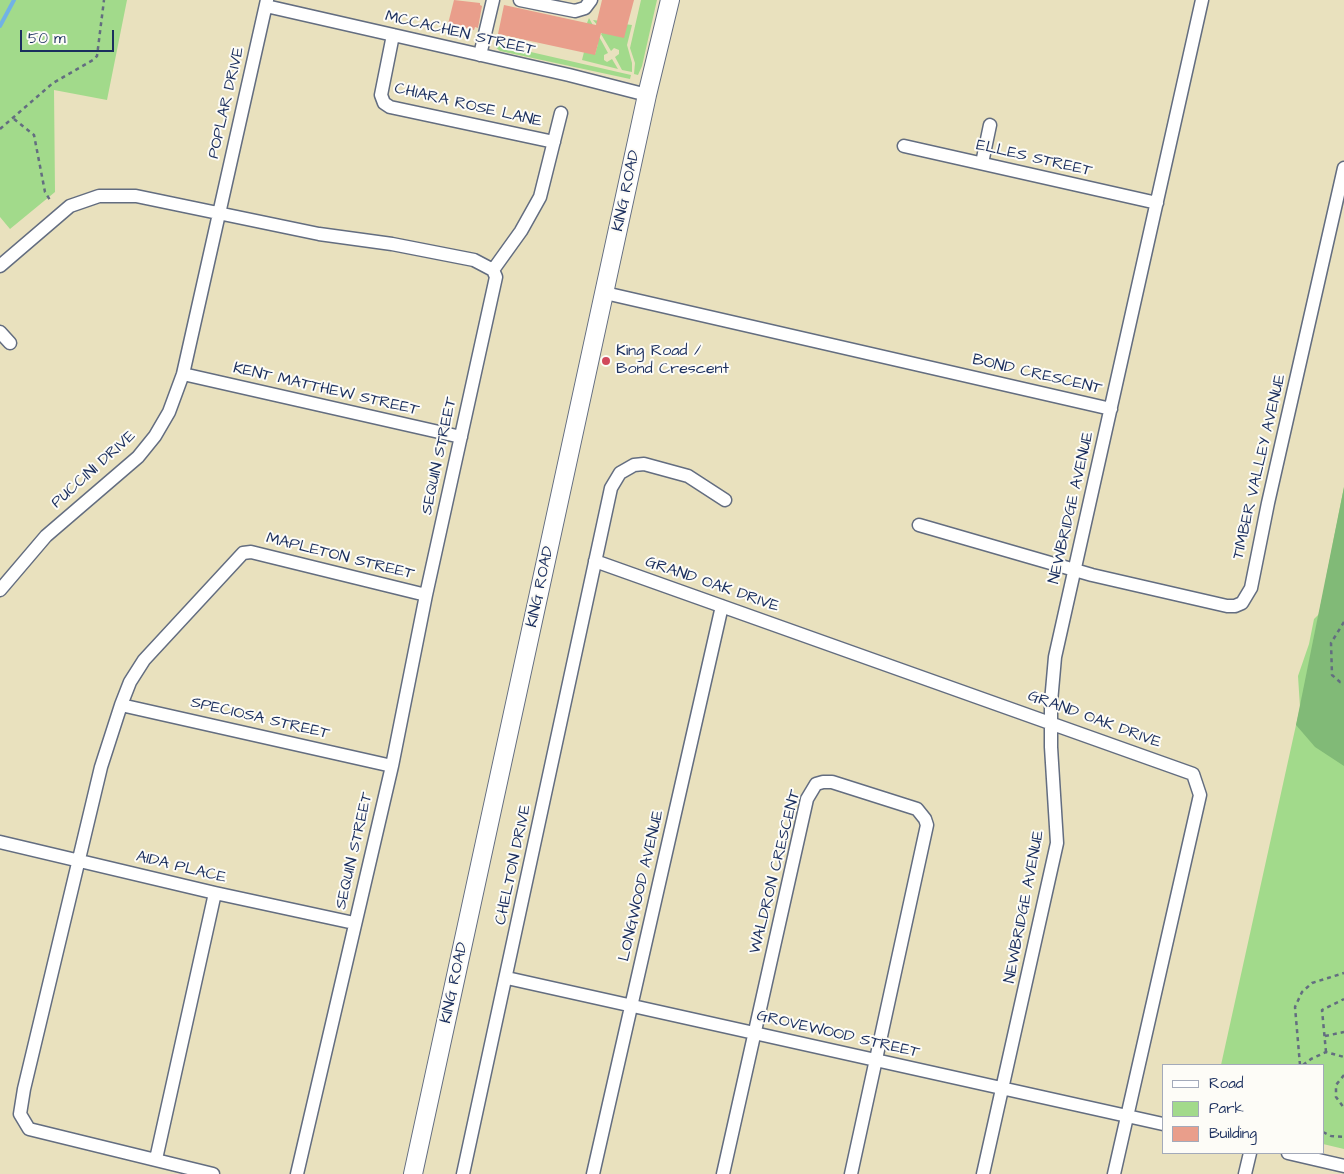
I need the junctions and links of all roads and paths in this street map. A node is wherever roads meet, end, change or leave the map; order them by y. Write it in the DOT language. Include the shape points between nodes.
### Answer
graph roads {
  1 [pos="104,0"];
  2 [pos="493,0"];
  3 [pos="520,0"];
  4 [pos="590,0"];
  5 [pos="670,0"];
  6 [pos="1202,0"];
  7 [pos="266,3"];
  8 [pos="393,35"];
  9 [pos="480,55"];
  10 [pos="647,96"];
  11 [pos="561,113"];
  12 [pos="14,119"];
  13 [pos="990,125"];
  14 [pos="0,129"];
  15 [pos="554,142"];
  16 [pos="904,146"];
  17 [pos="982,163"];
  18 [pos="1344,168"];
  19 [pos="50,200"];
  20 [pos="1157,203"];
  21 [pos="220,214"];
  22 [pos="0,266"];
  23 [pos="493,270"];
  24 [pos="605,293"];
  25 [pos="0,332"];
  26 [pos="10,343"];
  27 [pos="183,374"];
  28 [pos="1111,409"];
  29 [pos="462,437"];
  30 [pos="725,500"];
  31 [pos="920,525"];
  32 [pos="595,561"];
  33 [pos="1075,570"];
  34 [pos="0,590"];
  35 [pos="426,595"];
  36 [pos="722,606"];
  37 [pos="1344,622"];
  38 [pos="1344,682"];
  39 [pos="121,705"];
  40 [pos="1051,723"];
  41 [pos="392,766"];
  42 [pos="0,842"];
  43 [pos="79,860"];
  44 [pos="215,893"];
  45 [pos="354,923"];
  46 [pos="1342,973"];
  47 [pos="1344,977"];
  48 [pos="507,978"];
  49 [pos="1344,999"];
  50 [pos="632,1005"];
  51 [pos="1344,1032"];
  52 [pos="754,1033"];
  53 [pos="1324,1036"];
  54 [pos="1326,1052"];
  55 [pos="1344,1057"];
  56 [pos="876,1060"];
  57 [pos="1301,1064"];
  58 [pos="1302,1064"];
  59 [pos="1344,1075"];
  60 [pos="1002,1089"];
  61 [pos="1344,1108"];
  62 [pos="1127,1116"];
  63 [pos="1162,1124"];
  64 [pos="1324,1132"];
  65 [pos="1344,1137"];
  66 [pos="1250,1154"];
  67 [pos="1292,1154"];
  68 [pos="156,1159"];
  69 [pos="1344,1166"];
  70 [pos="213,1174"];
  71 [pos="296,1174"];
  72 [pos="413,1174"];
  73 [pos="463,1174"];
  74 [pos="593,1174"];
  75 [pos="723,1174"];
  76 [pos="851,1174"];
  77 [pos="983,1174"];
  78 [pos="1114,1174"];
  79 [pos="1245,1174"];
  1 -- 12 [label="path" via="94,60 53,83"];
  2 -- 9 [label="street"];
  3 -- 4 [label="street" via="575,10 585,8"];
  5 -- 10 [label="main road, KING ROAD"];
  6 -- 20 [label="street, BOND CRESCENT"];
  7 -- 8 [label="street, MCCACHEN STREET"];
  7 -- 21 [label="street, POPLAR DRIVE"];
  8 -- 9 [label="street, MCCACHEN STREET"];
  8 -- 15 [label="street, CHIARA ROSE LANE" via="380,95 390,107"];
  9 -- 10 [label="street, MCCACHEN STREET"];
  10 -- 24 [label="main road, KING ROAD"];
  11 -- 15 [label="street"];
  12 -- 14 [label="path"];
  12 -- 19 [label="path" via="34,135 45,192"];
  13 -- 17 [label="street"];
  15 -- 23 [label="street" via="540,197"];
  16 -- 17 [label="street, ELLES STREET"];
  17 -- 20 [label="street, ELLES STREET"];
  18 -- 33 [label="street, TIMBER VALLEY AVENUE" via="1248,596 1236,606 1227,606"];
  20 -- 28 [label="street, BOND CRESCENT"];
  21 -- 22 [label="street" via="136,196 99,196 70,206"];
  21 -- 23 [label="street" via="474,260"];
  21 -- 27 [label="street, PUCCINI DRIVE"];
  23 -- 29 [label="street, SEQUIN STREET" via="496,277"];
  24 -- 28 [label="street, BOND CRESCENT"];
  24 -- 72 [label="main road, KING ROAD"];
  25 -- 26 [label="street"];
  27 -- 29 [label="street, KENT MATTHEW STREET"];
  27 -- 34 [label="street, PUCCINI DRIVE" via="169,412 138,457 46,536"];
  28 -- 33 [label="street, NEWBRIDGE AVENUE"];
  29 -- 35 [label="street, SEQUIN STREET"];
  30 -- 32 [label="street, CHELTON DRIVE" via="688,476 644,464 626,468 611,488"];
  31 -- 33 [label="street, TIMBER VALLEY AVENUE"];
  32 -- 36 [label="street, GRAND OAK DRIVE"];
  32 -- 48 [label="street, CHELTON DRIVE"];
  33 -- 40 [label="street, NEWBRIDGE AVENUE" via="1055,657"];
  35 -- 39 [label="street, MAPLETON STREET" via="251,552 243,553 144,660"];
  35 -- 41 [label="street, SEQUIN STREET"];
  36 -- 40 [label="street, GRAND OAK DRIVE"];
  36 -- 50 [label="street, LONGWOOD AVENUE"];
  37 -- 38 [label="path" via="1331,643 1332,675"];
  39 -- 41 [label="street, SPECIOSA STREET"];
  39 -- 43 [label="street, MAPLETON STREET" via="101,767"];
  40 -- 60 [label="street, NEWBRIDGE AVENUE" via="1057,843"];
  40 -- 62 [label="street, GRAND OAK DRIVE" via="1193,774 1200,795"];
  41 -- 45 [label="street, SEQUIN STREET"];
  42 -- 43 [label="street, AIDA PLACE"];
  43 -- 44 [label="street, AIDA PLACE"];
  43 -- 68 [label="street, MAPLETON STREET" via="20,1114 29,1128"];
  44 -- 45 [label="street, AIDA PLACE"];
  44 -- 68 [label="street"];
  45 -- 71 [label="street, SEQUIN STREET"];
  46 -- 47 [label="path"];
  46 -- 57 [label="path" via="1312,983 1302,992 1295,1007"];
  48 -- 50 [label="street, GROVEWOOD STREET"];
  48 -- 73 [label="street, CHELTON DRIVE"];
  49 -- 53 [label="path" via="1322,1010"];
  50 -- 52 [label="street, GROVEWOOD STREET"];
  50 -- 74 [label="street, LONGWOOD AVENUE"];
  51 -- 53 [label="path"];
  52 -- 56 [label="street, GROVEWOOD STREET"];
  52 -- 56 [label="street, WALDRON CRESCENT" via="807,799 816,784 832,782 917,809 927,825"];
  52 -- 75 [label="street"];
  53 -- 54 [label="path"];
  54 -- 55 [label="path"];
  54 -- 58 [label="path"];
  56 -- 60 [label="street, GROVEWOOD STREET"];
  56 -- 76 [label="street"];
  59 -- 61 [label="path" via="1336,1085 1336,1097"];
  60 -- 62 [label="street, GROVEWOOD STREET"];
  60 -- 77 [label="street, NEWBRIDGE AVENUE"];
  62 -- 63 [label="street, GROVEWOOD STREET"];
  62 -- 78 [label="street, GRAND OAK DRIVE"];
  64 -- 65 [label="path"];
  66 -- 79 [label="street"];
  67 -- 69 [label="street"];
  68 -- 70 [label="street, MAPLETON STREET"];
}
